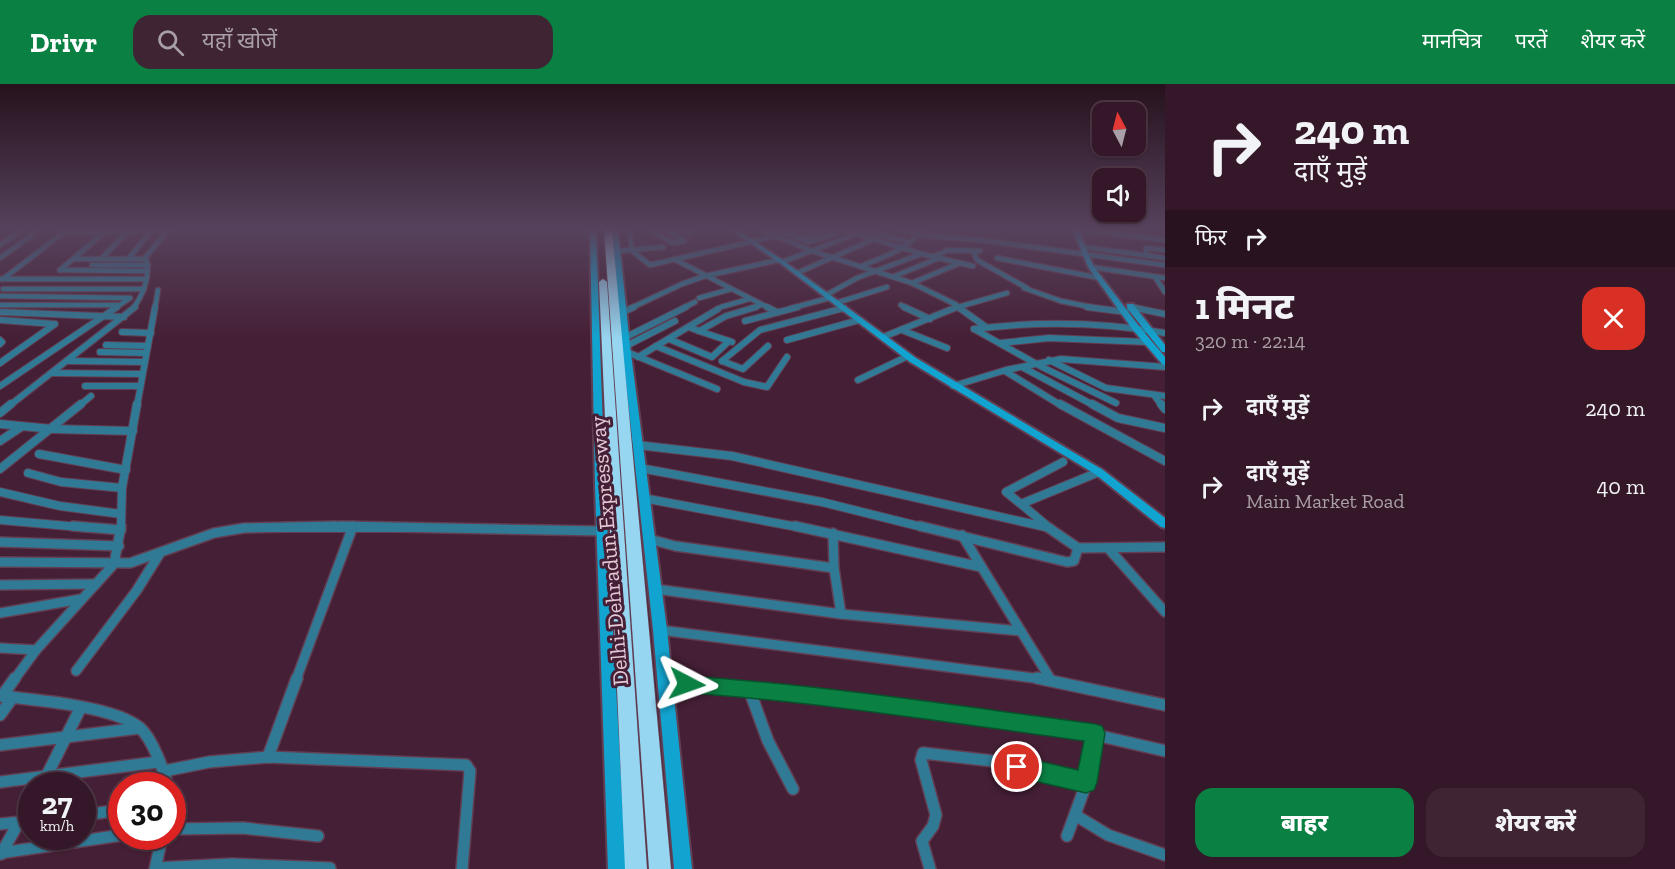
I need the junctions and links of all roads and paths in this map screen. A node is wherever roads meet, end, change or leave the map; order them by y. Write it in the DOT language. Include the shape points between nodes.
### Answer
graph roads {
  1 [pos="19,266"];
  2 [pos="66,266"];
  3 [pos="84,266"];
  4 [pos="594,266"];
  5 [pos="607,266"];
  6 [pos="613,266"];
  7 [pos="625,266"];
  8 [pos="686,266"];
  9 [pos="758,266"];
  10 [pos="787,266"];
  11 [pos="812,266"];
  12 [pos="861,266"];
  13 [pos="891,266"];
  14 [pos="917,266"];
  15 [pos="954,266"];
  16 [pos="987,266"];
  17 [pos="1036,266"];
  18 [pos="147,268"];
  19 [pos="1095,268"];
  20 [pos="60,270"];
  21 [pos="877,271"];
  22 [pos="796,273"];
  23 [pos="705,276"];
  24 [pos="895,276"];
  25 [pos="1155,277"];
  26 [pos="1100,278"];
  27 [pos="1165,278"];
  28 [pos="2,279"];
  29 [pos="16,279"];
  30 [pos="46,279"];
  31 [pos="145,279"];
  32 [pos="912,283"];
  33 [pos="887,287"];
  34 [pos="144,289"];
  35 [pos="731,289"];
  36 [pos="1,290"];
  37 [pos="158,290"];
  38 [pos="1007,292"];
  39 [pos="1165,292"];
  40 [pos="0,296"];
  41 [pos="142,297"];
  42 [pos="130,298"];
  43 [pos="750,299"];
  44 [pos="834,301"];
  45 [pos="761,304"];
  46 [pos="0,305"];
  47 [pos="119,305"];
  48 [pos="902,305"];
  49 [pos="958,307"];
  50 [pos="1129,310"];
  51 [pos="0,312"];
  52 [pos="623,312"];
  53 [pos="777,312"];
  54 [pos="1165,314"];
  55 [pos="104,315"];
  56 [pos="124,317"];
  57 [pos="930,319"];
  58 [pos="0,320"];
  59 [pos="860,320"];
  60 [pos="675,321"];
  61 [pos="745,321"];
  62 [pos="689,327"];
  63 [pos="986,327"];
  64 [pos="1136,328"];
  65 [pos="1148,329"];
  66 [pos="902,330"];
  67 [pos="699,331"];
  68 [pos="122,332"];
  69 [pos="151,333"];
  70 [pos="1165,333"];
  71 [pos="883,337"];
  72 [pos="669,339"];
  73 [pos="787,340"];
  74 [pos="729,341"];
  75 [pos="1147,342"];
  76 [pos="1000,343"];
  77 [pos="623,344"];
  78 [pos="106,345"];
  79 [pos="741,345"];
  80 [pos="656,346"];
  81 [pos="768,346"];
  82 [pos="947,348"];
  83 [pos="147,350"];
  84 [pos="100,352"];
  85 [pos="908,356"];
  86 [pos="787,357"];
  87 [pos="1164,357"];
  88 [pos="1049,360"];
  89 [pos="68,361"];
  90 [pos="144,362"];
  91 [pos="0,363"];
  92 [pos="1036,363"];
  93 [pos="1022,367"];
  94 [pos="1165,367"];
  95 [pos="1005,371"];
  96 [pos="52,373"];
  97 [pos="142,374"];
  98 [pos="858,380"];
  99 [pos="0,386"];
  100 [pos="85,386"];
  101 [pos="140,386"];
  102 [pos="953,386"];
  103 [pos="717,389"];
  104 [pos="1154,395"];
  105 [pos="91,396"];
  106 [pos="1165,396"];
  107 [pos="1116,403"];
  108 [pos="1165,409"];
  109 [pos="0,413"];
  110 [pos="0,424"];
  111 [pos="21,426"];
  112 [pos="1165,428"];
  113 [pos="52,429"];
  114 [pos="133,431"];
  115 [pos="0,441"];
  116 [pos="637,445"];
  117 [pos="39,454"];
  118 [pos="1165,461"];
  119 [pos="1063,462"];
  120 [pos="640,468"];
  121 [pos="0,469"];
  122 [pos="126,470"];
  123 [pos="1099,472"];
  124 [pos="28,473"];
  125 [pos="614,486"];
  126 [pos="600,487"];
  127 [pos="122,488"];
  128 [pos="0,492"];
  129 [pos="643,498"];
  130 [pos="1021,504"];
  131 [pos="121,514"];
  132 [pos="0,520"];
  133 [pos="1165,524"];
  134 [pos="353,526"];
  135 [pos="611,527"];
  136 [pos="1051,528"];
  137 [pos="121,530"];
  138 [pos="833,533"];
  139 [pos="962,535"];
  140 [pos="649,539"];
  141 [pos="0,542"];
  142 [pos="119,546"];
  143 [pos="1078,548"];
  144 [pos="1108,548"];
  145 [pos="1165,548"];
  146 [pos="160,553"];
  147 [pos="0,562"];
  148 [pos="114,564"];
  149 [pos="981,567"];
  150 [pos="834,568"];
  151 [pos="96,584"];
  152 [pos="0,585"];
  153 [pos="655,589"];
  154 [pos="81,599"];
  155 [pos="0,612"];
  156 [pos="1165,612"];
  157 [pos="841,614"];
  158 [pos="660,630"];
  159 [pos="1021,631"];
  160 [pos="0,648"];
  161 [pos="36,650"];
  162 [pos="76,671"];
  163 [pos="1050,680"];
  164 [pos="666,683"];
  165 [pos="749,688"];
  166 [pos="5,696"];
  167 [pos="1165,705"];
  168 [pos="80,709"];
  169 [pos="0,715"];
  170 [pos="140,728"];
  171 [pos="1095,733"];
  172 [pos="65,738"];
  173 [pos="0,745"];
  174 [pos="1165,751"];
  175 [pos="268,757"];
  176 [pos="161,766"];
  177 [pos="48,772"];
  178 [pos="96,772"];
  179 [pos="163,772"];
  180 [pos="18,780"];
  181 [pos="0,782"];
  182 [pos="1086,782"];
  183 [pos="793,789"];
  184 [pos="1075,815"];
  185 [pos="18,822"];
  186 [pos="0,824"];
  187 [pos="186,829"];
  188 [pos="18,830"];
  189 [pos="318,836"];
  190 [pos="1067,836"];
  191 [pos="108,837"];
  192 [pos="159,850"];
  193 [pos="0,854"];
  194 [pos="1165,855"];
  195 [pos="156,868"];
  196 [pos="330,868"];
  197 [pos="462,869"];
  198 [pos="617,869"];
  199 [pos="636,869"];
  200 [pos="660,869"];
  201 [pos="683,869"];
  202 [pos="930,869"];
  1 -- 28 [label="street"];
  2 -- 20 [label="street"];
  3 -- 18 [label="street"];
  4 -- 126 [label="street"];
  5 -- 77 [label="highway, Delhi-Dehradun Expressway"];
  6 -- 77 [label="highway, Delhi-Dehradun Expressway"];
  7 -- 52 [label="street"];
  8 -- 23 [label="street"];
  9 -- 23 [label="street"];
  10 -- 22 [label="street"];
  11 -- 22 [label="street"];
  12 -- 21 [label="street"];
  13 -- 21 [label="street"];
  14 -- 24 [label="street"];
  15 -- 32 [label="street"];
  16 -- 50 [label="street" via="1046,298"];
  17 -- 26 [label="street"];
  18 -- 20 [label="street"];
  18 -- 31 [label="street"];
  19 -- 25 [label="street"];
  19 -- 26 [label="street"];
  19 -- 50 [label="street"];
  20 -- 30 [label="street"];
  21 -- 24 [label="street"];
  21 -- 44 [label="street"];
  22 -- 44 [label="street"];
  23 -- 35 [label="street"];
  23 -- 52 [label="street"];
  24 -- 32 [label="street"];
  25 -- 27 [label="street"];
  25 -- 39 [label="street"];
  26 -- 50 [label="street"];
  28 -- 29 [label="street"];
  29 -- 30 [label="street"];
  29 -- 36 [label="street"];
  30 -- 31 [label="street"];
  31 -- 34 [label="street"];
  32 -- 49 [label="street"];
  33 -- 44 [label="street"];
  34 -- 36 [label="street"];
  34 -- 41 [label="street"];
  35 -- 43 [label="street"];
  35 -- 77 [label="street" via="697,300"];
  37 -- 69 [label="street"];
  38 -- 49 [label="street"];
  40 -- 42 [label="street"];
  41 -- 42 [label="street"];
  41 -- 56 [label="street"];
  42 -- 47 [label="street"];
  43 -- 45 [label="street"];
  43 -- 62 [label="street" via="720,308"];
  44 -- 53 [label="street"];
  44 -- 59 [label="street"];
  44 -- 79 [label="street" via="758,332"];
  45 -- 53 [label="street"];
  45 -- 67 [label="street" via="728,315"];
  46 -- 47 [label="street"];
  47 -- 55 [label="street"];
  48 -- 57 [label="street"];
  49 -- 57 [label="street"];
  49 -- 63 [label="street"];
  50 -- 54 [label="street"];
  50 -- 64 [label="street"];
  50 -- 65 [label="street"];
  51 -- 55 [label="street"];
  52 -- 77 [label="street"];
  53 -- 61 [label="street"];
  55 -- 56 [label="street"];
  55 -- 99 [label="street"];
  56 -- 89 [label="street"];
  57 -- 66 [label="street"];
  58 -- 91 [label="street" via="56,324"];
  59 -- 71 [label="street"];
  59 -- 73 [label="street"];
  60 -- 77 [label="street"];
  62 -- 67 [label="street"];
  62 -- 72 [label="street"];
  63 -- 64 [label="street" via="1036,323"];
  63 -- 76 [label="street" via="974,329"];
  64 -- 65 [label="street"];
  64 -- 75 [label="street"];
  65 -- 70 [label="street"];
  65 -- 87 [label="street"];
  66 -- 71 [label="street"];
  66 -- 82 [label="street"];
  67 -- 74 [label="street"];
  68 -- 69 [label="street"];
  69 -- 83 [label="street"];
  71 -- 85 [label="street"];
  72 -- 74 [label="street" via="712,357"];
  72 -- 80 [label="street"];
  74 -- 79 [label="street"];
  75 -- 76 [label="street" via="1045,338"];
  75 -- 87 [label="street"];
  76 -- 92 [label="street"];
  77 -- 80 [label="street"];
  77 -- 103 [label="street"];
  77 -- 116 [label="street"];
  77 -- 125 [label="highway, Delhi-Dehradun Expressway"];
  77 -- 135 [label="highway, Delhi-Dehradun Expressway"];
  78 -- 83 [label="street"];
  79 -- 81 [label="street" via="722,361 743,369"];
  80 -- 86 [label="street" via="744,382 767,387"];
  83 -- 84 [label="street"];
  83 -- 90 [label="street"];
  85 -- 98 [label="street"];
  85 -- 102 [label="street"];
  88 -- 92 [label="street"];
  88 -- 94 [label="street"];
  88 -- 104 [label="street" via="1106,388"];
  89 -- 90 [label="street"];
  89 -- 96 [label="street"];
  90 -- 97 [label="street"];
  92 -- 93 [label="street"];
  92 -- 107 [label="street"];
  93 -- 95 [label="street"];
  93 -- 112 [label="street" via="1118,418"];
  95 -- 102 [label="street"];
  95 -- 118 [label="street" via="1078,416"];
  96 -- 97 [label="street"];
  96 -- 109 [label="street"];
  97 -- 101 [label="street"];
  100 -- 101 [label="street"];
  101 -- 114 [label="street"];
  102 -- 123 [label="street"];
  104 -- 106 [label="street"];
  104 -- 108 [label="street"];
  105 -- 113 [label="street"];
  110 -- 111 [label="street"];
  111 -- 113 [label="street"];
  111 -- 115 [label="street"];
  113 -- 114 [label="street"];
  113 -- 121 [label="street"];
  114 -- 122 [label="street"];
  116 -- 120 [label="street"];
  116 -- 136 [label="street" via="711,453 794,469"];
  117 -- 122 [label="street"];
  119 -- 130 [label="street" via="1006,492"];
  120 -- 129 [label="street"];
  120 -- 139 [label="street" via="822,502"];
  122 -- 127 [label="street"];
  123 -- 130 [label="street"];
  123 -- 133 [label="street"];
  124 -- 127 [label="street" via="61,482"];
  125 -- 126 [label="street"];
  125 -- 135 [label="highway, Delhi-Dehradun Expressway"];
  126 -- 135 [label="street"];
  127 -- 131 [label="street"];
  128 -- 131 [label="street" via="76,511"];
  129 -- 138 [label="street"];
  129 -- 140 [label="street"];
  130 -- 136 [label="street"];
  131 -- 137 [label="street"];
  132 -- 137 [label="street"];
  134 -- 135 [label="street"];
  134 -- 146 [label="street" via="234,529"];
  134 -- 175 [label="street"];
  135 -- 198 [label="street"];
  135 -- 199 [label="highway, Delhi-Dehradun Expressway"];
  135 -- 200 [label="highway, Delhi-Dehradun Expressway"];
  136 -- 143 [label="street"];
  137 -- 142 [label="street"];
  138 -- 149 [label="street"];
  138 -- 150 [label="street"];
  139 -- 143 [label="street" via="1067,562 1074,561"];
  139 -- 149 [label="street"];
  140 -- 150 [label="street"];
  140 -- 153 [label="street"];
  141 -- 142 [label="street"];
  142 -- 148 [label="street"];
  143 -- 144 [label="street"];
  144 -- 145 [label="street"];
  144 -- 156 [label="street"];
  146 -- 148 [label="street"];
  146 -- 162 [label="street"];
  147 -- 148 [label="street"];
  148 -- 151 [label="street"];
  149 -- 159 [label="street"];
  150 -- 157 [label="street"];
  151 -- 152 [label="street"];
  151 -- 154 [label="street"];
  153 -- 157 [label="street"];
  153 -- 158 [label="street"];
  154 -- 155 [label="street"];
  154 -- 161 [label="street"];
  157 -- 159 [label="street"];
  158 -- 163 [label="street"];
  158 -- 164 [label="street"];
  159 -- 163 [label="street"];
  160 -- 161 [label="street"];
  161 -- 166 [label="street"];
  163 -- 167 [label="street"];
  164 -- 165 [label="street"];
  164 -- 201 [label="street"];
  165 -- 171 [label="street"];
  165 -- 183 [label="street" via="768,741"];
  166 -- 168 [label="street"];
  166 -- 169 [label="street"];
  168 -- 170 [label="street" via="121,717"];
  168 -- 172 [label="street"];
  170 -- 172 [label="street"];
  170 -- 176 [label="street"];
  171 -- 174 [label="street"];
  171 -- 182 [label="street"];
  172 -- 173 [label="street"];
  172 -- 177 [label="street"];
  175 -- 176 [label="street"];
  175 -- 197 [label="street" via="466,765 470,771"];
  176 -- 178 [label="street"];
  176 -- 179 [label="street"];
  180 -- 181 [label="street"];
  182 -- 184 [label="street"];
  182 -- 202 [label="street" via="993,762 923,753 921,760 936,815 922,841"];
  184 -- 190 [label="street"];
  184 -- 194 [label="street" via="1108,835"];
  185 -- 186 [label="street"];
  187 -- 189 [label="street" via="243,828"];
  188 -- 193 [label="street"];
  191 -- 193 [label="street"];
  192 -- 195 [label="street"];
  195 -- 196 [label="street" via="232,864"];
}
